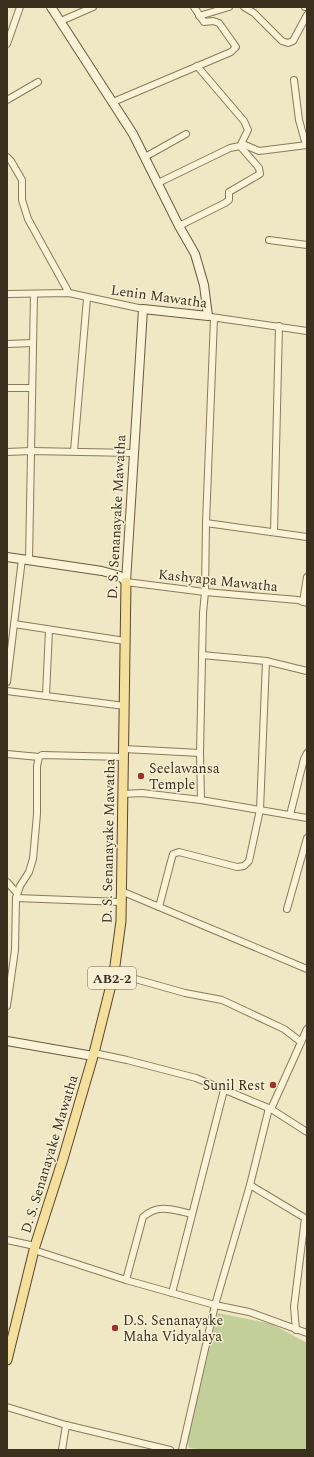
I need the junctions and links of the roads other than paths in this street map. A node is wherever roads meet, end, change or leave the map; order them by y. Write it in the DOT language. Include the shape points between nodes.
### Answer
graph roads {
  1 [pos="20,7"];
  2 [pos="51,7"];
  3 [pos="93,7"];
  4 [pos="194,7"];
  5 [pos="229,7"];
  6 [pos="244,7"];
  7 [pos="307,15"];
  8 [pos="199,16"];
  9 [pos="61,21"];
  10 [pos="7,44"];
  11 [pos="197,66"];
  12 [pos="294,80"];
  13 [pos="38,82"];
  14 [pos="7,100"];
  15 [pos="113,102"];
  16 [pos="186,134"];
  17 [pos="306,145"];
  18 [pos="240,146"];
  19 [pos="7,157"];
  20 [pos="144,157"];
  21 [pos="158,183"];
  22 [pos="179,226"];
  23 [pos="269,240"];
  24 [pos="307,245"];
  25 [pos="69,293"];
  26 [pos="7,294"];
  27 [pos="34,294"];
  28 [pos="87,298"];
  29 [pos="143,309"];
  30 [pos="211,317"];
  31 [pos="279,326"];
  32 [pos="307,331"];
  33 [pos="33,343"];
  34 [pos="7,344"];
  35 [pos="7,388"];
  36 [pos="32,388"];
  37 [pos="31,451"];
  38 [pos="74,451"];
  39 [pos="7,452"];
  40 [pos="133,453"];
  41 [pos="206,523"];
  42 [pos="274,532"];
  43 [pos="307,537"];
  44 [pos="7,557"];
  45 [pos="26,560"];
  46 [pos="307,577"];
  47 [pos="126,582"];
  48 [pos="205,592"];
  49 [pos="305,602"];
  50 [pos="14,624"];
  51 [pos="49,630"];
  52 [pos="125,641"];
  53 [pos="202,655"];
  54 [pos="266,661"];
  55 [pos="307,671"];
  56 [pos="7,682"];
  57 [pos="7,691"];
  58 [pos="46,695"];
  59 [pos="125,706"];
  60 [pos="124,753"];
  61 [pos="200,753"];
  62 [pos="7,754"];
  63 [pos="307,754"];
  64 [pos="39,757"];
  65 [pos="123,794"];
  66 [pos="201,800"];
  67 [pos="260,810"];
  68 [pos="290,815"];
  69 [pos="307,818"];
  70 [pos="307,838"];
  71 [pos="7,882"];
  72 [pos="121,891"];
  73 [pos="17,896"];
  74 [pos="121,902"];
  75 [pos="159,907"];
  76 [pos="287,909"];
  77 [pos="7,949"];
  78 [pos="15,950"];
  79 [pos="307,969"];
  80 [pos="114,973"];
  81 [pos="7,1006"];
  82 [pos="307,1029"];
  83 [pos="7,1041"];
  84 [pos="301,1042"];
  85 [pos="94,1054"];
  86 [pos="224,1090"];
  87 [pos="270,1108"];
  88 [pos="307,1132"];
  89 [pos="250,1185"];
  90 [pos="192,1214"];
  91 [pos="306,1218"];
  92 [pos="7,1240"];
  93 [pos="35,1248"];
  94 [pos="304,1248"];
  95 [pos="126,1280"];
  96 [pos="172,1293"];
  97 [pos="215,1305"];
  98 [pos="296,1330"];
  99 [pos="307,1333"];
  100 [pos="7,1360"];
  101 [pos="7,1407"];
  102 [pos="66,1425"];
  103 [pos="62,1450"];
  104 [pos="170,1450"];
  105 [pos="182,1450"];
  1 -- 10 [label="street"];
  2 -- 9 [label="main road"];
  3 -- 9 [label="street"];
  4 -- 8 [label="street"];
  5 -- 8 [label="street"];
  6 -- 7 [label="street" via="254,13 282,41 288,43 293,41"];
  8 -- 11 [label="street" via="204,22 219,23 236,47 232,52"];
  9 -- 15 [label="main road"];
  11 -- 15 [label="street"];
  11 -- 18 [label="street" via="244,121 248,130"];
  12 -- 17 [label="street" via="299,120"];
  13 -- 14 [label="street"];
  15 -- 20 [label="main road"];
  16 -- 20 [label="street"];
  17 -- 18 [label="street" via="259,151 245,145"];
  18 -- 21 [label="street" via="230,148"];
  18 -- 22 [label="street" via="259,168 260,174 229,192 229,200 225,203"];
  19 -- 25 [label="street" via="22,180 22,200 28,219"];
  20 -- 21 [label="main road"];
  21 -- 22 [label="main road"];
  22 -- 30 [label="main road" via="196,254"];
  23 -- 24 [label="street"];
  25 -- 27 [label="street, Lenin Mawatha"];
  25 -- 28 [label="street, Lenin Mawatha"];
  26 -- 27 [label="street, Lenin Mawatha"];
  27 -- 33 [label="street"];
  28 -- 29 [label="street, Lenin Mawatha"];
  28 -- 38 [label="street"];
  29 -- 30 [label="main road, Lenin Mawatha"];
  29 -- 40 [label="main road, D. S. Senanayake Mawatha"];
  30 -- 31 [label="street, Lenin Mawatha"];
  30 -- 41 [label="street"];
  31 -- 32 [label="street, Lenin Mawatha"];
  31 -- 42 [label="street"];
  33 -- 34 [label="street"];
  33 -- 36 [label="street"];
  35 -- 36 [label="street"];
  36 -- 37 [label="street"];
  37 -- 38 [label="street"];
  37 -- 39 [label="street"];
  37 -- 45 [label="street"];
  38 -- 40 [label="street"];
  40 -- 47 [label="main road, D. S. Senanayake Mawatha"];
  41 -- 42 [label="street"];
  41 -- 48 [label="street"];
  42 -- 43 [label="street"];
  44 -- 45 [label="main road"];
  45 -- 47 [label="main road" via="115,574"];
  45 -- 50 [label="street"];
  46 -- 49 [label="street"];
  47 -- 48 [label="street, Kashyapa Mawatha"];
  47 -- 52 [label="main road, D. S. Senanayake Mawatha / AB2-2"];
  48 -- 49 [label="street, Kashyapa Mawatha"];
  48 -- 53 [label="street"];
  50 -- 51 [label="street"];
  50 -- 56 [label="street"];
  51 -- 52 [label="street"];
  51 -- 58 [label="street"];
  52 -- 59 [label="main road, D. S. Senanayake Mawatha / AB2-2"];
  53 -- 54 [label="street"];
  53 -- 61 [label="street"];
  54 -- 55 [label="street"];
  54 -- 67 [label="street"];
  57 -- 58 [label="street"];
  58 -- 59 [label="street"];
  59 -- 60 [label="main road, D. S. Senanayake Mawatha / AB2-2"];
  60 -- 61 [label="street"];
  60 -- 64 [label="street"];
  60 -- 65 [label="main road, D. S. Senanayake Mawatha / AB2-2"];
  61 -- 66 [label="street"];
  62 -- 64 [label="street"];
  63 -- 68 [label="street"];
  64 -- 73 [label="street" via="33,859"];
  65 -- 66 [label="street" via="142,793"];
  65 -- 72 [label="main road, D. S. Senanayake Mawatha / AB2-2"];
  66 -- 67 [label="street"];
  67 -- 68 [label="street"];
  67 -- 75 [label="street" via="249,861 244,866 237,867 178,852 173,854"];
  68 -- 69 [label="street"];
  70 -- 76 [label="street"];
  71 -- 73 [label="street"];
  72 -- 74 [label="main road, D. S. Senanayake Mawatha / AB2-2"];
  72 -- 75 [label="street"];
  73 -- 74 [label="street"];
  73 -- 78 [label="street"];
  74 -- 80 [label="main road, D. S. Senanayake Mawatha / AB2-2"];
  75 -- 79 [label="street"];
  77 -- 78 [label="street"];
  78 -- 81 [label="street"];
  80 -- 84 [label="street" via="185,993 222,1000 284,1029"];
  80 -- 85 [label="main road, D. S. Senanayake Mawatha / AB2-2"];
  82 -- 84 [label="street"];
  83 -- 85 [label="main road"];
  84 -- 87 [label="street"];
  85 -- 86 [label="street" via="196,1078"];
  85 -- 93 [label="main road, D. S. Senanayake Mawatha / AB2-2"];
  86 -- 87 [label="street"];
  86 -- 90 [label="street"];
  87 -- 88 [label="street"];
  87 -- 89 [label="street"];
  89 -- 91 [label="street"];
  89 -- 97 [label="street"];
  90 -- 95 [label="street" via="159,1208 149,1211 143,1217"];
  90 -- 96 [label="street"];
  91 -- 94 [label="street"];
  92 -- 93 [label="street"];
  93 -- 95 [label="street"];
  93 -- 100 [label="main road, D. S. Senanayake Mawatha / AB2-2"];
  94 -- 98 [label="street" via="294,1307"];
  95 -- 96 [label="street"];
  96 -- 97 [label="street"];
  97 -- 98 [label="street" via="249,1312"];
  97 -- 105 [label="street"];
  98 -- 99 [label="street"];
  101 -- 102 [label="street"];
  102 -- 103 [label="street"];
  102 -- 104 [label="street"];
}
